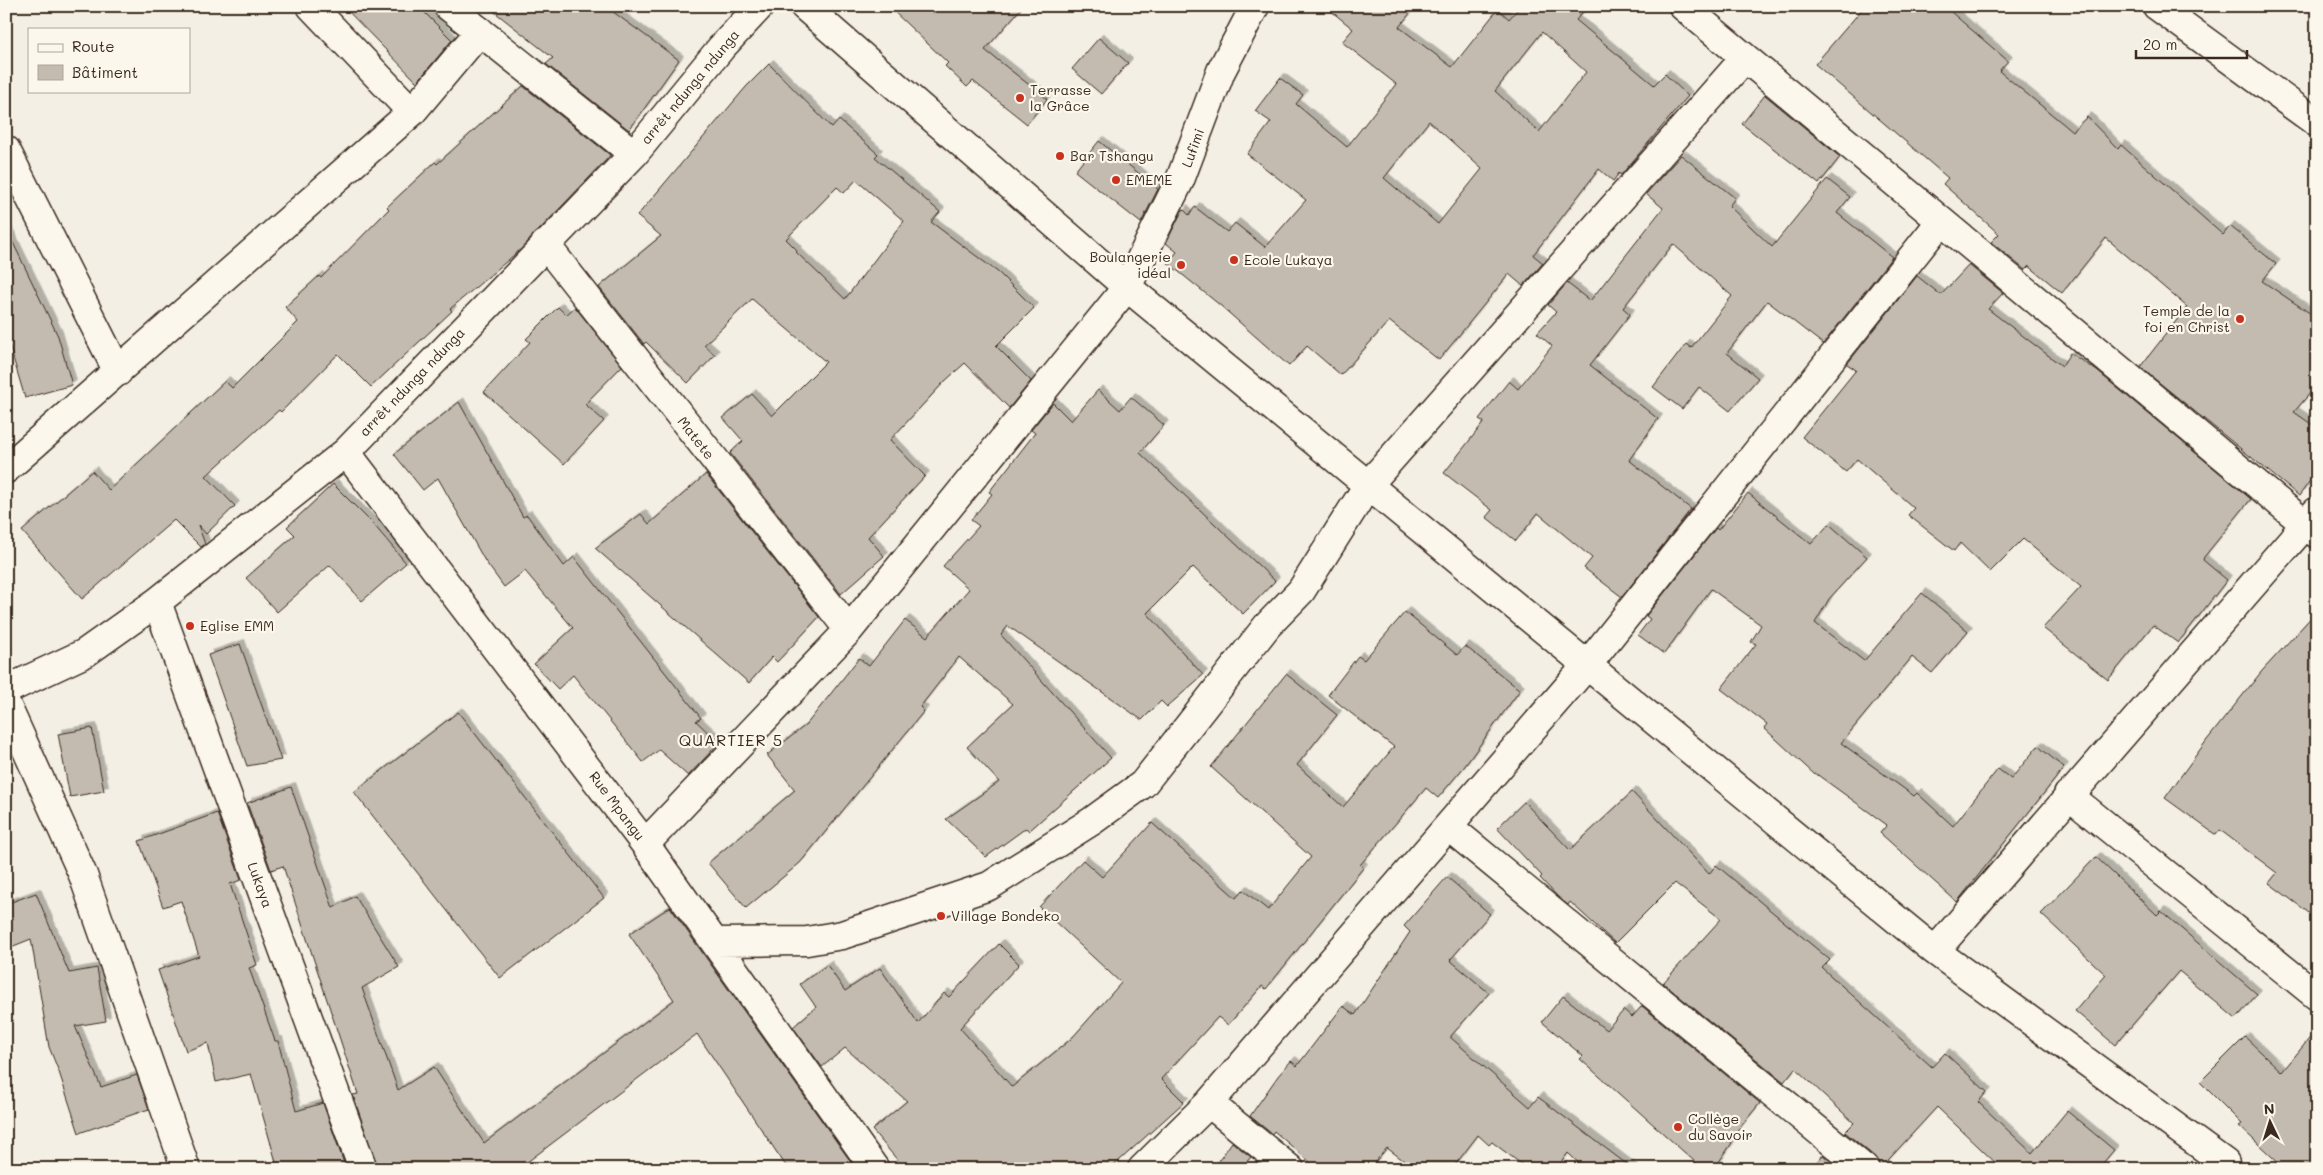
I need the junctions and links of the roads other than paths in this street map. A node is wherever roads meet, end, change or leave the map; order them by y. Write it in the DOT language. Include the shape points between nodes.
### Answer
graph roads {
  1 [pos="311,6"];
  2 [pos="448,6"];
  3 [pos="760,6"];
  4 [pos="1255,6"];
  5 [pos="1683,6"];
  6 [pos="2157,6"];
  7 [pos="812,9"];
  8 [pos="480,31"];
  9 [pos="1745,58"];
  10 [pos="412,112"];
  11 [pos="2317,123"];
  12 [pos="6,150"];
  13 [pos="634,154"];
  14 [pos="1941,221"];
  15 [pos="545,244"];
  16 [pos="1127,287"];
  17 [pos="118,372"];
  18 [pos="346,452"];
  19 [pos="6,469"];
  20 [pos="1368,485"];
  21 [pos="2313,524"];
  22 [pos="157,602"];
  23 [pos="849,630"];
  24 [pos="1588,664"];
  25 [pos="6,690"];
  26 [pos="6,704"];
  27 [pos="2068,795"];
  28 [pos="1449,827"];
  29 [pos="645,844"];
  30 [pos="715,942"];
  31 [pos="1935,950"];
  32 [pos="2317,996"];
  33 [pos="1209,1103"];
  34 [pos="186,1169"];
  35 [pos="363,1169"];
  36 [pos="875,1169"];
  37 [pos="1142,1169"];
  38 [pos="1290,1169"];
  39 [pos="1865,1169"];
  40 [pos="2226,1169"];
  1 -- 10 [label="street"];
  2 -- 8 [label="street"];
  3 -- 13 [label="street, arrêt ndunga ndunga"];
  4 -- 16 [label="street, Lufimi" via="1221,71 1180,180"];
  5 -- 9 [label="street"];
  6 -- 11 [label="street"];
  7 -- 16 [label="street"];
  8 -- 10 [label="street"];
  8 -- 13 [label="street"];
  9 -- 14 [label="street"];
  9 -- 20 [label="street"];
  10 -- 17 [label="street"];
  12 -- 17 [label="street"];
  13 -- 15 [label="street, arrêt ndunga ndunga"];
  14 -- 21 [label="street"];
  14 -- 24 [label="street"];
  15 -- 18 [label="street, arrêt ndunga ndunga"];
  15 -- 23 [label="street, Matete"];
  16 -- 20 [label="street"];
  16 -- 23 [label="street, Lufimi"];
  17 -- 19 [label="street"];
  18 -- 22 [label="street, arrêt ndunga ndunga"];
  18 -- 29 [label="street, Rue Mpangu"];
  20 -- 24 [label="street"];
  20 -- 30 [label="street" via="1301,591 1267,626 1144,784 1092,821 988,886 842,935 807,941"];
  21 -- 27 [label="street"];
  22 -- 25 [label="street, arrêt ndunga ndunga" via="85,653"];
  22 -- 35 [label="street, Lukaya"];
  23 -- 29 [label="street, Lufimi"];
  24 -- 28 [label="street"];
  24 -- 31 [label="street"];
  26 -- 34 [label="street" via="84,875"];
  27 -- 31 [label="street"];
  27 -- 32 [label="street"];
  28 -- 33 [label="street"];
  28 -- 39 [label="street"];
  29 -- 30 [label="street, Rue Mpangu"];
  30 -- 36 [label="street, Rue Mpangu"];
  31 -- 40 [label="street" via="2224,1163"];
  33 -- 37 [label="street"];
  33 -- 38 [label="street"];
}
